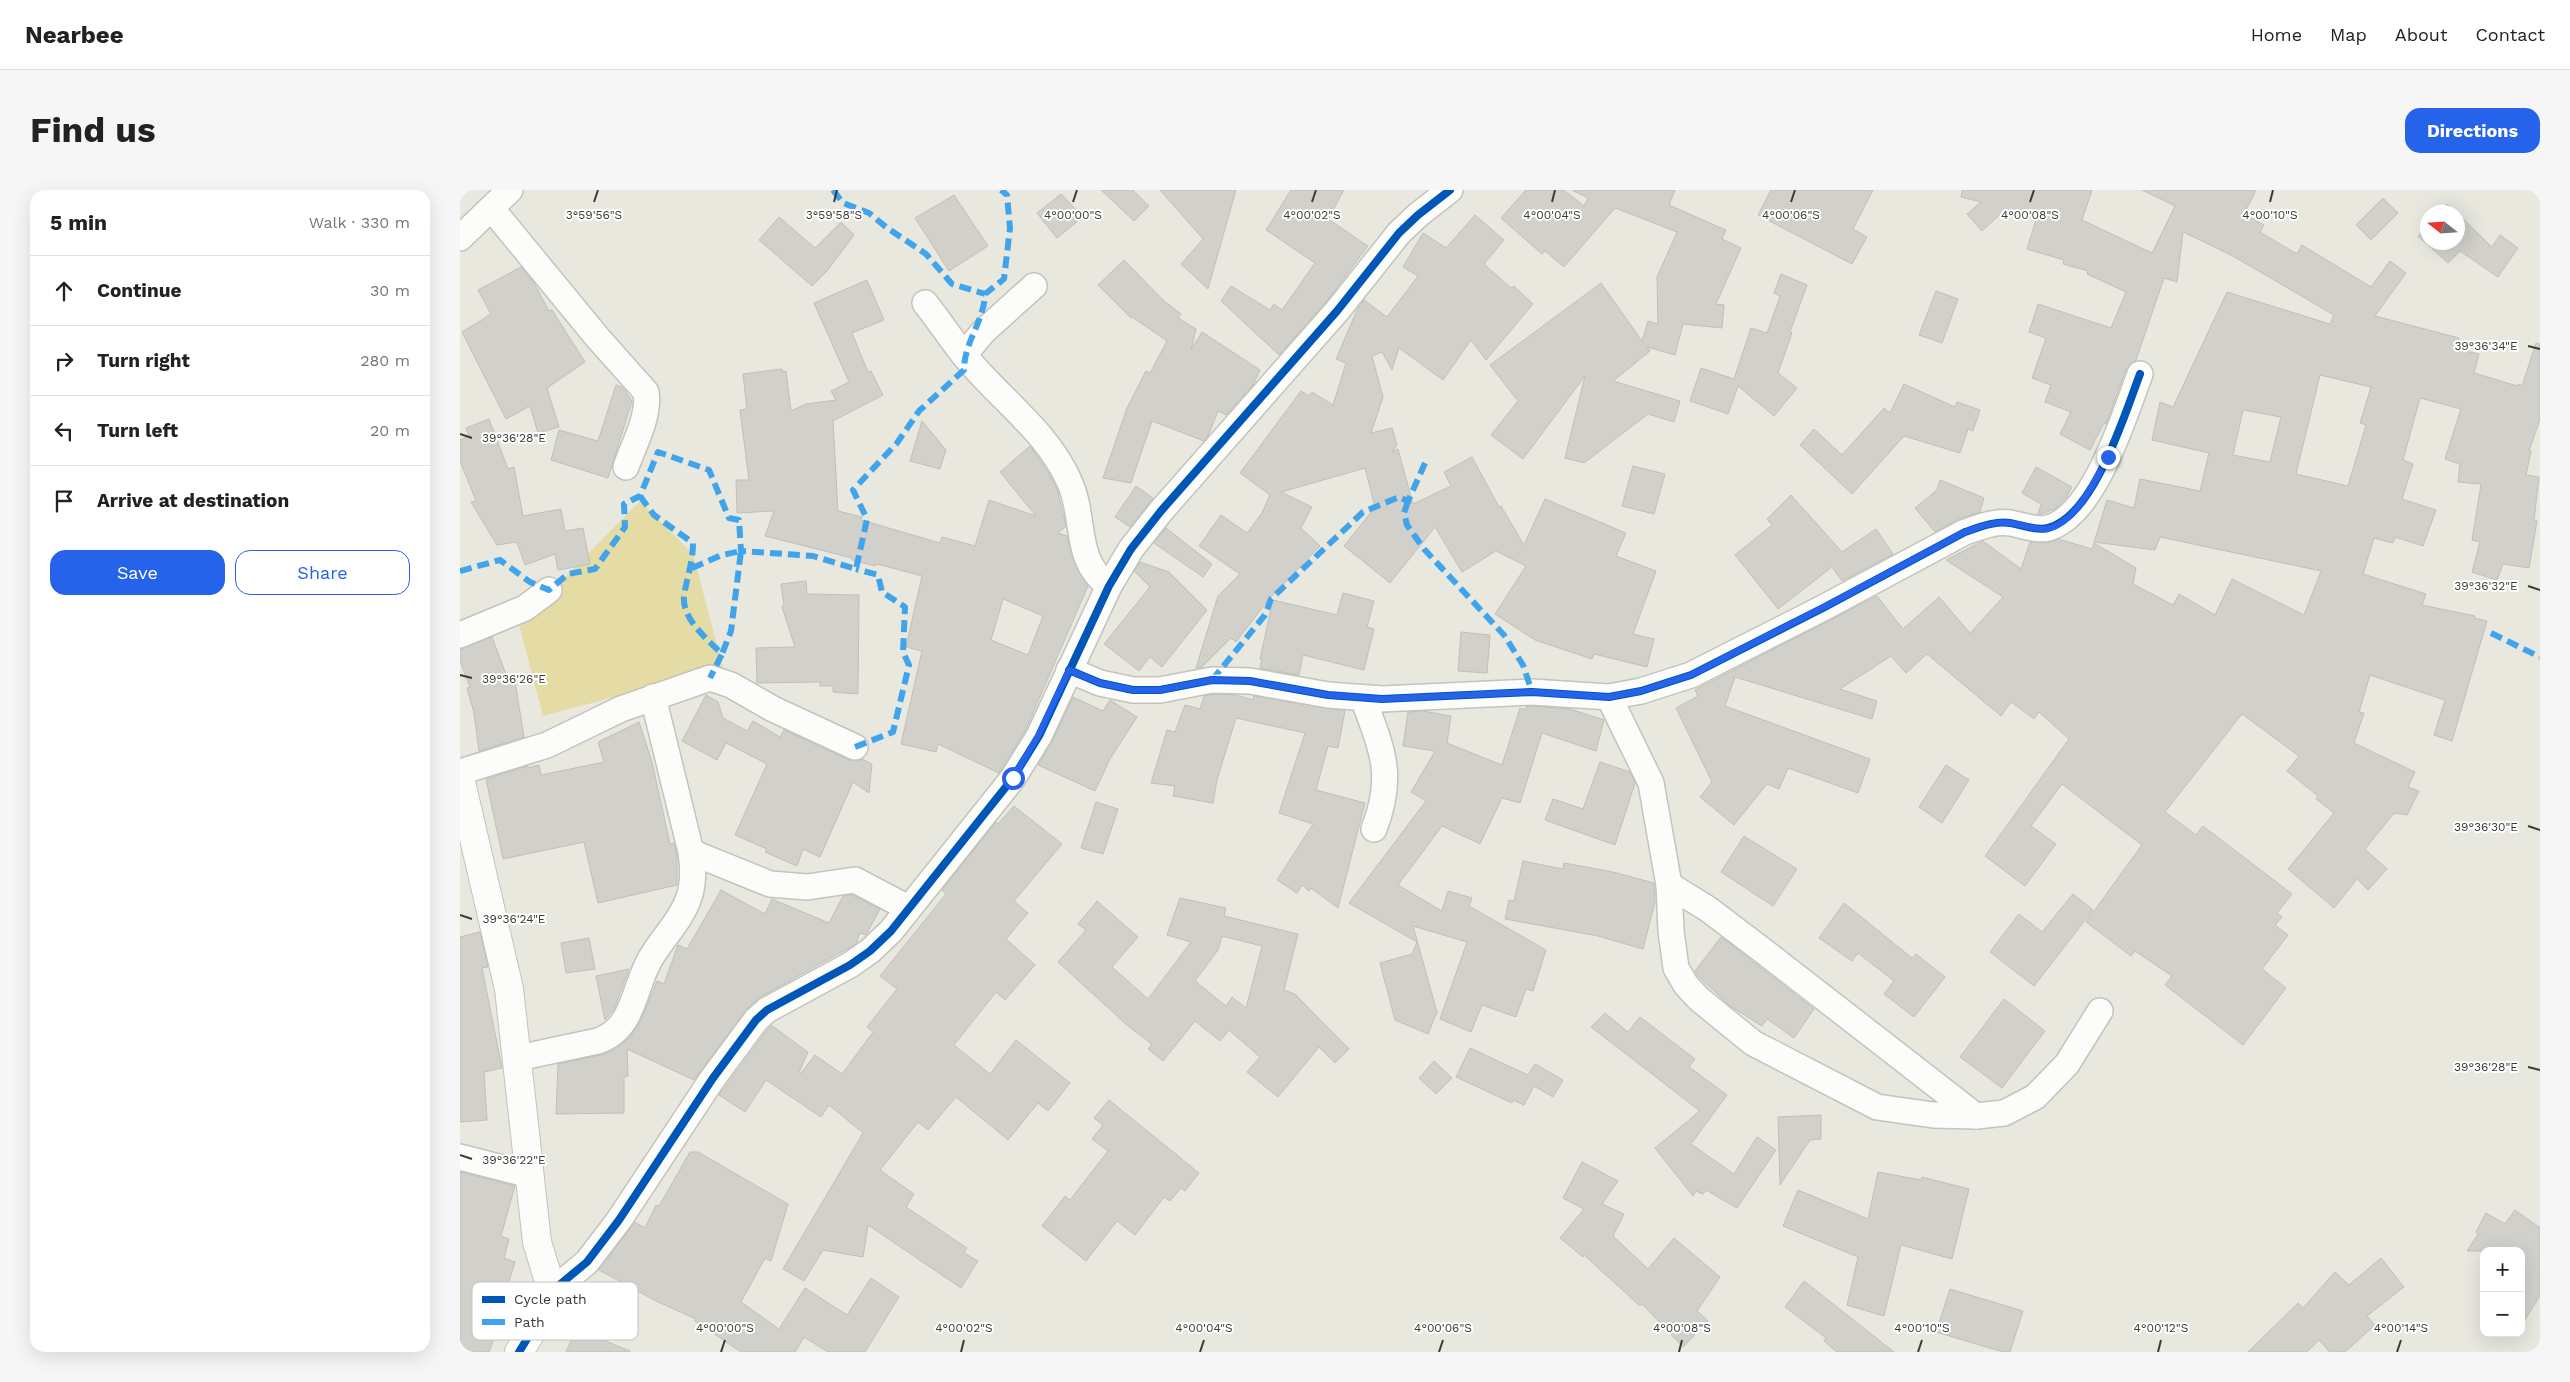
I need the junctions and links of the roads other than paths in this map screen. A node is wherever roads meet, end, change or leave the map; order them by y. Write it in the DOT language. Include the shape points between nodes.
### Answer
graph roads {
  1 [pos="510,190"];
  2 [pos="1450,190"];
  3 [pos="492,209"];
  4 [pos="460,238"];
  5 [pos="1034,286"];
  6 [pos="925,303"];
  7 [pos="964,355"];
  8 [pos="2140,374"];
  9 [pos="626,467"];
  10 [pos="1109,586"];
  11 [pos="549,590"];
  12 [pos="460,635"];
  13 [pos="1069,670"];
  14 [pos="653,697"];
  15 [pos="1609,697"];
  16 [pos="1363,698"];
  17 [pos="854,748"];
  18 [pos="460,772"];
  19 [pos="460,778"];
  20 [pos="1374,829"];
  21 [pos="691,852"];
  22 [pos="1669,885"];
  23 [pos="908,908"];
  24 [pos="2100,1011"];
  25 [pos="518,1058"];
  26 [pos="1976,1116"];
  27 [pos="460,1157"];
  28 [pos="530,1175"];
  29 [pos="549,1282"];
  30 [pos="563,1282"];
  31 [pos="526,1340"];
  32 [pos="519,1352"];
  1 -- 3 [label="street"];
  2 -- 10 [label="street" via="1399,233 1331,318 1161,511 1131,549"];
  3 -- 4 [label="street"];
  3 -- 9 [label="street" via="646,392 645,414"];
  5 -- 7 [label="street" via="983,332"];
  6 -- 7 [label="street"];
  7 -- 10 [label="street" via="1056,456 1071,483 1088,563"];
  8 -- 15 [label="street" via="2108,457 2091,488 2064,522 2046,529 2009,523 1987,524 1965,532 1691,675"];
  10 -- 13 [label="street"];
  11 -- 12 [label="street" via="525,608"];
  13 -- 16 [label="street" via="1100,683 1133,690 1160,690 1212,680 1250,681"];
  13 -- 23 [label="street" via="1038,736 1013,778"];
  14 -- 17 [label="street" via="706,678 719,679"];
  14 -- 18 [label="street" via="547,745"];
  14 -- 21 [label="street"];
  15 -- 16 [label="street" via="1532,692 1439,698"];
  15 -- 22 [label="street" via="1651,783"];
  16 -- 20 [label="street" via="1386,772 1386,791"];
  19 -- 25 [label="street" via="508,989"];
  21 -- 23 [label="street" via="770,884 807,887 855,880"];
  21 -- 25 [label="street" via="694,875 690,894 682,913 651,957 635,1001 617,1031 611,1037 598,1041"];
  22 -- 26 [label="street" via="1766,952"];
  22 -- 26 [label="street" via="1676,968 1699,999 1753,1043 1877,1107 1933,1115"];
  23 -- 30 [label="street" via="870,951 767,1010 756,1020 713,1078 619,1220 587,1262"];
  24 -- 26 [label="street" via="2067,1064 2035,1098 2004,1113"];
  25 -- 28 [label="street"];
  27 -- 28 [label="street"];
  28 -- 29 [label="street" via="538,1242"];
  31 -- 32 [label="street"];
}
